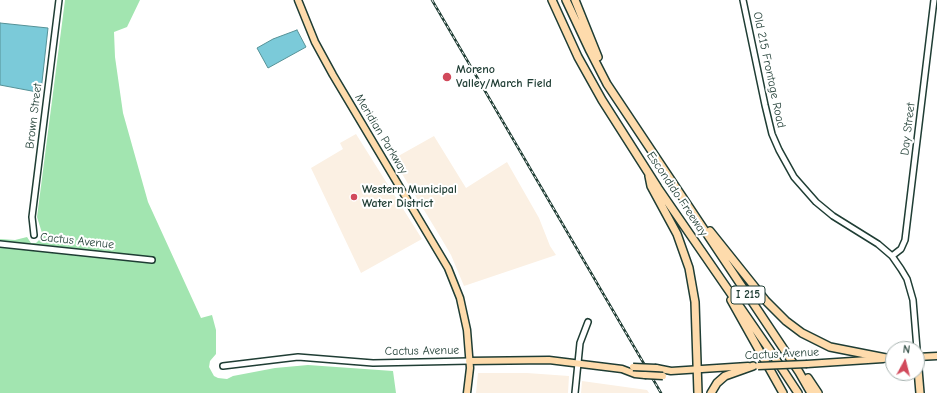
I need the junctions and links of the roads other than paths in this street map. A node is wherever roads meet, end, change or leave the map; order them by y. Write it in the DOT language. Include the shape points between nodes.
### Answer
graph roads {
  1 [pos="59,0"];
  2 [pos="298,0"];
  3 [pos="548,0"];
  4 [pos="552,0"];
  5 [pos="566,0"];
  6 [pos="576,0"];
  7 [pos="743,0"];
  8 [pos="934,0"];
  9 [pos="562,25"];
  10 [pos="635,126"];
  11 [pos="648,172"];
  12 [pos="683,198"];
  13 [pos="34,235"];
  14 [pos="0,244"];
  15 [pos="704,253"];
  16 [pos="892,256"];
  17 [pos="152,260"];
  18 [pos="588,322"];
  19 [pos="916,341"];
  20 [pos="937,356"];
  21 [pos="925,357"];
  22 [pos="885,358"];
  23 [pos="885,359"];
  24 [pos="469,361"];
  25 [pos="577,364"];
  26 [pos="223,366"];
  27 [pos="756,366"];
  28 [pos="622,369"];
  29 [pos="697,369"];
  30 [pos="672,371"];
  31 [pos="799,372"];
  32 [pos="916,381"];
  33 [pos="919,381"];
  34 [pos="467,393"];
  35 [pos="575,393"];
  36 [pos="698,393"];
  37 [pos="711,393"];
  38 [pos="783,393"];
  39 [pos="798,393"];
  40 [pos="811,393"];
  41 [pos="818,393"];
  42 [pos="917,393"];
  43 [pos="920,393"];
  1 -- 13 [label="street, Brown Street" via="32,218"];
  2 -- 24 [label="main road, Meridian Parkway" via="312,36 333,75 446,265 463,309"];
  3 -- 9 [label="highway"];
  4 -- 9 [label="highway, Escondido Freeway / I 215"];
  5 -- 10 [label="highway, Escondido Freeway / I 215" via="607,84"];
  6 -- 10 [label="highway" via="595,53"];
  7 -- 16 [label="street, Old 215 Frontage Road" via="772,134 786,165 804,189 827,212 878,244"];
  8 -- 16 [label="street, Day Street" via="906,240 901,249"];
  9 -- 11 [label="highway, Escondido Freeway / I 215" via="602,100"];
  10 -- 12 [label="highway, Escondido Freeway / I 215"];
  11 -- 15 [label="highway, Escondido Freeway / I 215"];
  11 -- 29 [label="highway" via="651,186 677,234 689,268 695,302"];
  12 -- 22 [label="highway" via="786,321 802,333 830,347"];
  12 -- 31 [label="highway, Escondido Freeway / I 215"];
  14 -- 17 [label="street, Cactus Avenue"];
  15 -- 38 [label="highway"];
  15 -- 39 [label="highway, Escondido Freeway / I 215"];
  16 -- 19 [label="street, Old 215 Frontage Road" via="911,290"];
  18 -- 25 [label="street" via="580,343"];
  20 -- 21 [label="main road"];
  23 -- 27 [label="main road, Cactus Avenue, bridge"];
  24 -- 25 [label="main road, Cactus Avenue" via="535,360"];
  24 -- 26 [label="street, Cactus Avenue" via="373,363 298,357"];
  24 -- 34 [label="main road, Meridian Parkway"];
  25 -- 28 [label="main road, Cactus Avenue"];
  25 -- 35 [label="street"];
  27 -- 29 [label="main road, Cactus Avenue"];
  27 -- 37 [label="highway" via="725,376"];
  28 -- 30 [label="main road, Cactus Avenue, bridge" via="633,366"];
  28 -- 30 [label="main road, Cactus Avenue, bridge" via="635,374 663,376"];
  29 -- 30 [label="main road, Cactus Avenue"];
  29 -- 36 [label="highway"];
  31 -- 40 [label="highway, Escondido Freeway / I 215"];
  31 -- 41 [label="highway" via="809,379"];
  32 -- 42 [label="highway"];
  33 -- 43 [label="highway"];
}
